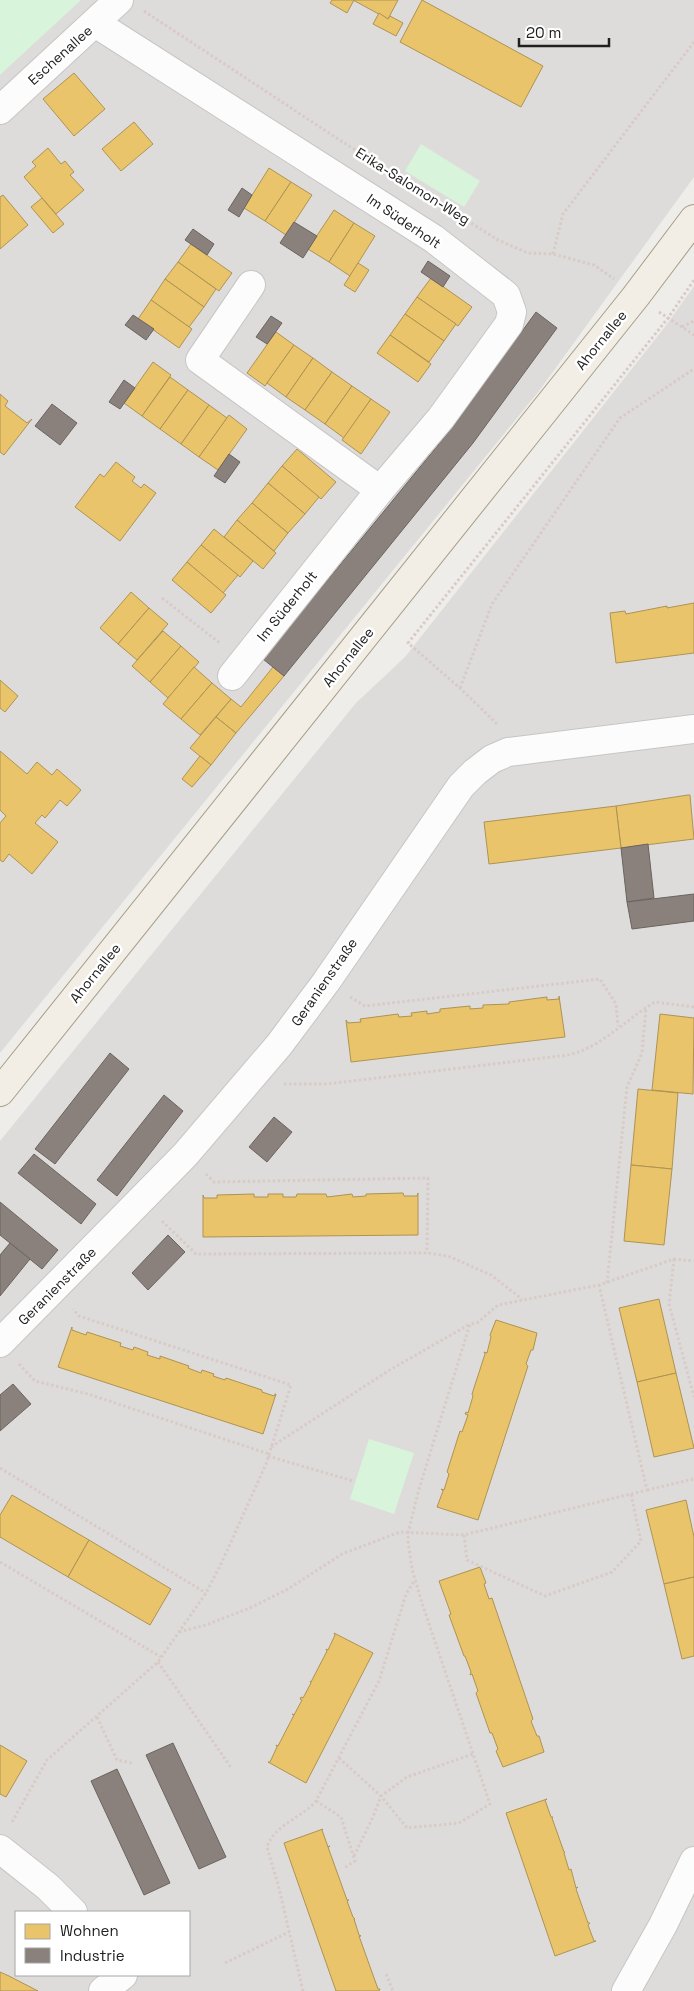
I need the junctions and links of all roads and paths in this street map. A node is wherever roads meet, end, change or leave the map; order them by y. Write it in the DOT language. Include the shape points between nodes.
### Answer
graph roads {
  1 [pos="131,5"];
  2 [pos="95,23"];
  3 [pos="694,42"];
  4 [pos="0,110"];
  5 [pos="694,219"];
  6 [pos="553,254"];
  7 [pos="694,280"];
  8 [pos="251,285"];
  9 [pos="636,296"];
  10 [pos="668,318"];
  11 [pos="694,321"];
  12 [pos="682,327"];
  13 [pos="694,335"];
  14 [pos="694,369"];
  15 [pos="380,490"];
  16 [pos="162,598"];
  17 [pos="237,669"];
  18 [pos="460,688"];
  19 [pos="694,729"];
  20 [pos="523,749"];
  21 [pos="326,982"];
  22 [pos="694,1006"];
  23 [pos="646,1007"];
  24 [pos="618,1027"];
  25 [pos="246,1084"];
  26 [pos="0,1092"];
  27 [pos="185,1155"];
  28 [pos="141,1200"];
  29 [pos="428,1252"];
  30 [pos="674,1259"];
  31 [pos="694,1261"];
  32 [pos="607,1283"];
  33 [pos="599,1285"];
  34 [pos="54,1288"];
  35 [pos="522,1300"];
  36 [pos="470,1324"];
  37 [pos="9,1353"];
  38 [pos="694,1397"];
  39 [pos="271,1447"];
  40 [pos="269,1455"];
  41 [pos="0,1468"];
  42 [pos="694,1479"];
  43 [pos="353,1481"];
  44 [pos="647,1490"];
  45 [pos="631,1494"];
  46 [pos="408,1533"];
  47 [pos="464,1535"];
  48 [pos="0,1562"];
  49 [pos="415,1580"];
  50 [pos="206,1592"];
  51 [pos="179,1632"];
  52 [pos="161,1657"];
  53 [pos="158,1662"];
  54 [pos="98,1717"];
  55 [pos="473,1754"];
  56 [pos="339,1758"];
  57 [pos="132,1764"];
  58 [pos="232,1769"];
  59 [pos="381,1796"];
  60 [pos="316,1801"];
  61 [pos="4,1839"];
  62 [pos="354,1856"];
  63 [pos="694,1861"];
  64 [pos="344,1868"];
  65 [pos="72,1911"];
  66 [pos="288,1932"];
  67 [pos="225,1963"];
  68 [pos="386,1974"];
  69 [pos="122,1976"];
  70 [pos="128,1976"];
  71 [pos="103,1991"];
  72 [pos="139,1991"];
  73 [pos="303,1991"];
  74 [pos="393,1991"];
  75 [pos="626,1991"];
  1 -- 2 [label="street, Eschenallee"];
  1 -- 6 [label="path, Erika-Salomon-Weg" via="498,240 528,253"];
  2 -- 4 [label="street, Eschenallee"];
  2 -- 15 [label="street, Im Süderholt" via="434,239 506,294 512,312 509,324 441,418"];
  3 -- 6 [label="path" via="563,214"];
  5 -- 9 [label="main road, Ahornallee"];
  6 -- 9 [label="path, Erika-Salomon-Weg" via="594,265"];
  7 -- 10 [label="path"];
  8 -- 15 [label="street" via="200,360"];
  9 -- 10 [label="path, Erika-Salomon-Weg"];
  9 -- 26 [label="main road, Ahornallee"];
  10 -- 12 [label="path, Erika-Salomon-Weg"];
  10 -- 18 [label="path" via="408,643"];
  11 -- 12 [label="path"];
  12 -- 13 [label="path, Erika-Salomon-Weg"];
  14 -- 18 [label="path" via="620,418 492,604"];
  15 -- 17 [label="street, Im Süderholt"];
  16 -- 17 [label="path"];
  18 -- 20 [label="path"];
  19 -- 20 [label="street, Geranienstraße"];
  20 -- 21 [label="street, Geranienstraße" via="492,760 461,786"];
  21 -- 24 [label="path" via="365,1006 600,979 616,1004"];
  21 -- 25 [label="street, Geranienstraße"];
  22 -- 23 [label="path" via="654,1002"];
  23 -- 24 [label="path"];
  23 -- 32 [label="path" via="642,1053 626,1087"];
  24 -- 25 [label="path" via="592,1046 568,1055 327,1084"];
  25 -- 27 [label="street, Geranienstraße"];
  27 -- 28 [label="street, Geranienstraße"];
  27 -- 29 [label="path" via="214,1182 428,1178"];
  28 -- 29 [label="path" via="196,1254"];
  28 -- 34 [label="street, Geranienstraße"];
  29 -- 35 [label="path" via="448,1256 491,1275"];
  30 -- 31 [label="path"];
  30 -- 32 [label="path"];
  30 -- 38 [label="path" via="669,1304"];
  32 -- 33 [label="path"];
  33 -- 35 [label="path"];
  33 -- 44 [label="path"];
  34 -- 37 [label="street, Geranienstraße"];
  34 -- 39 [label="path" via="79,1316 291,1385"];
  35 -- 36 [label="path" via="498,1305 477,1323"];
  36 -- 39 [label="path"];
  36 -- 46 [label="path"];
  37 -- 40 [label="path" via="35,1381 88,1394"];
  39 -- 40 [label="path"];
  40 -- 43 [label="path"];
  40 -- 50 [label="path"];
  41 -- 50 [label="path"];
  42 -- 44 [label="path"];
  44 -- 45 [label="path"];
  45 -- 47 [label="path"];
  45 -- 47 [label="path" via="642,1541 612,1572 545,1596 467,1560"];
  46 -- 47 [label="path"];
  46 -- 49 [label="path"];
  46 -- 51 [label="path" via="400,1532 342,1554 288,1589 252,1607"];
  48 -- 52 [label="path"];
  49 -- 55 [label="path"];
  49 -- 56 [label="path" via="406,1594 379,1681"];
  50 -- 51 [label="path"];
  51 -- 52 [label="path"];
  52 -- 53 [label="path"];
  53 -- 54 [label="path"];
  53 -- 58 [label="path"];
  54 -- 57 [label="path" via="117,1760"];
  54 -- 61 [label="path" via="47,1760"];
  55 -- 59 [label="path" via="407,1777"];
  55 -- 59 [label="path" via="490,1804 459,1823 407,1828"];
  56 -- 59 [label="path"];
  56 -- 60 [label="path"];
  59 -- 62 [label="path"];
  60 -- 62 [label="path" via="341,1817"];
  60 -- 66 [label="path" via="291,1819 269,1840 267,1847"];
  61 -- 65 [label="street"];
  62 -- 64 [label="path" via="355,1861"];
  63 -- 75 [label="street"];
  66 -- 67 [label="path"];
  66 -- 73 [label="path"];
  68 -- 74 [label="path"];
  69 -- 71 [label="street"];
  70 -- 72 [label="street"];
}
